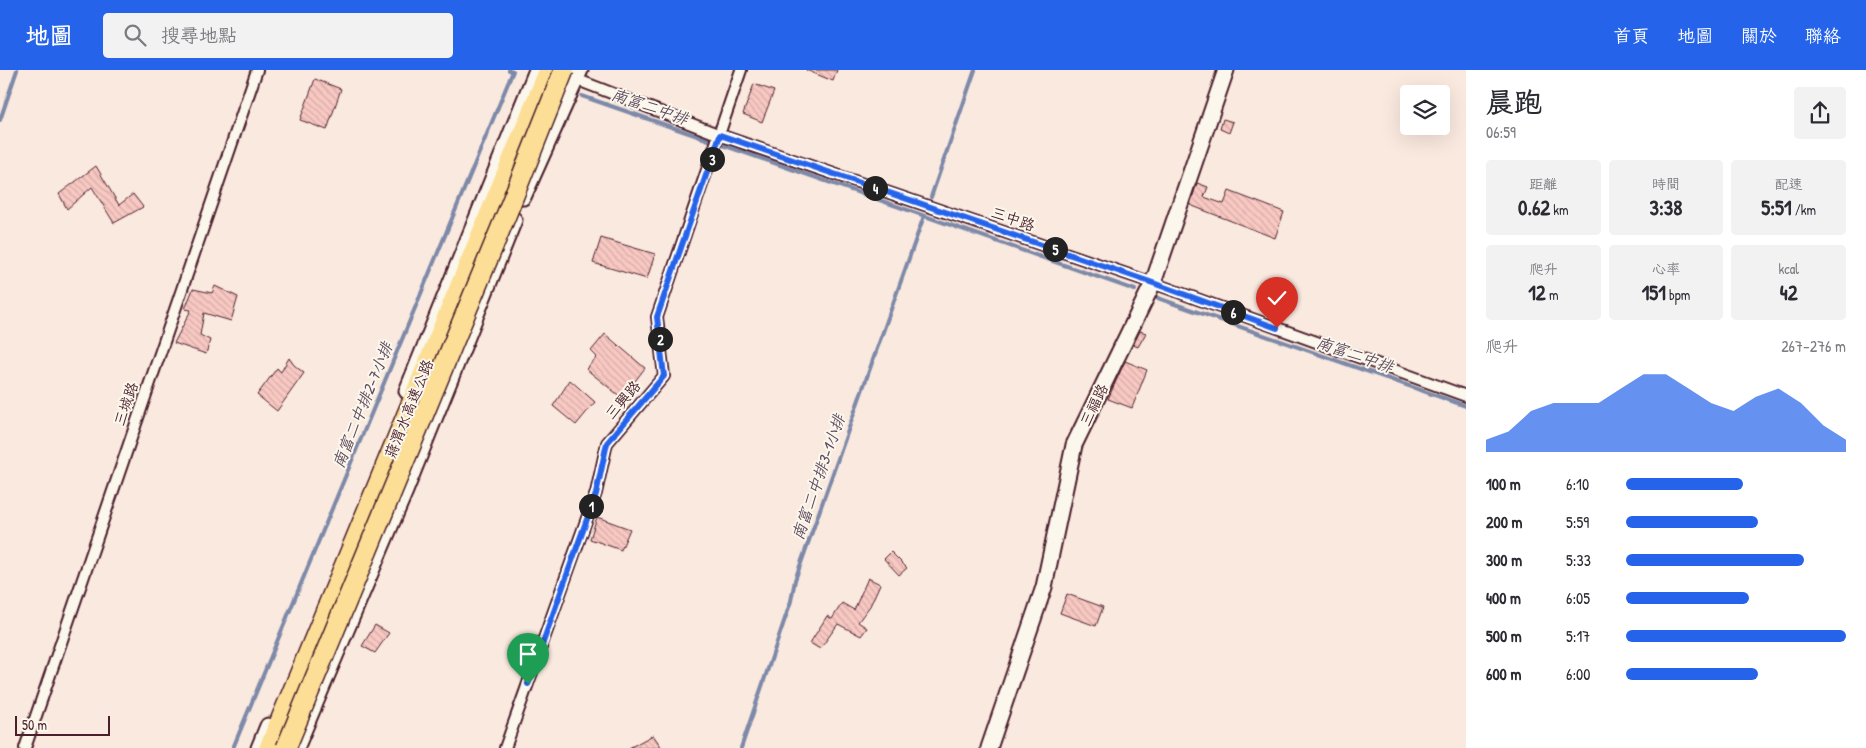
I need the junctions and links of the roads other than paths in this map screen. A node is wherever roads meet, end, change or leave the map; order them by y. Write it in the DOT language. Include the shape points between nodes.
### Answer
graph roads {
  1 [pos="257,70"];
  2 [pos="537,70"];
  3 [pos="550,70"];
  4 [pos="741,70"];
  5 [pos="1226,70"];
  6 [pos="573,73"];
  7 [pos="720,135"];
  8 [pos="1153,283"];
  9 [pos="1465,393"];
  10 [pos="25,748"];
  11 [pos="259,748"];
  12 [pos="269,748"];
  13 [pos="286,748"];
  14 [pos="296,748"];
  15 [pos="505,748"];
  16 [pos="989,748"];
  1 -- 10 [label="street, 三城路"];
  2 -- 11 [label="main road"];
  3 -- 6 [label="street, 三中路"];
  3 -- 12 [label="highway, 蔣渭水高速公路"];
  4 -- 7 [label="street, 三興路"];
  5 -- 8 [label="main road, 三福路"];
  6 -- 7 [label="street, 三中路"];
  6 -- 13 [label="highway, 蔣渭水高速公路, bridge" via="482,275"];
  6 -- 14 [label="main road" via="405,491"];
  7 -- 8 [label="street, 三中路"];
  7 -- 15 [label="street, 三興路" via="657,317 664,376 607,443 596,494"];
  8 -- 9 [label="street, 三中路"];
  8 -- 16 [label="main road, 三福路" via="1074,445 1044,587"];
}
